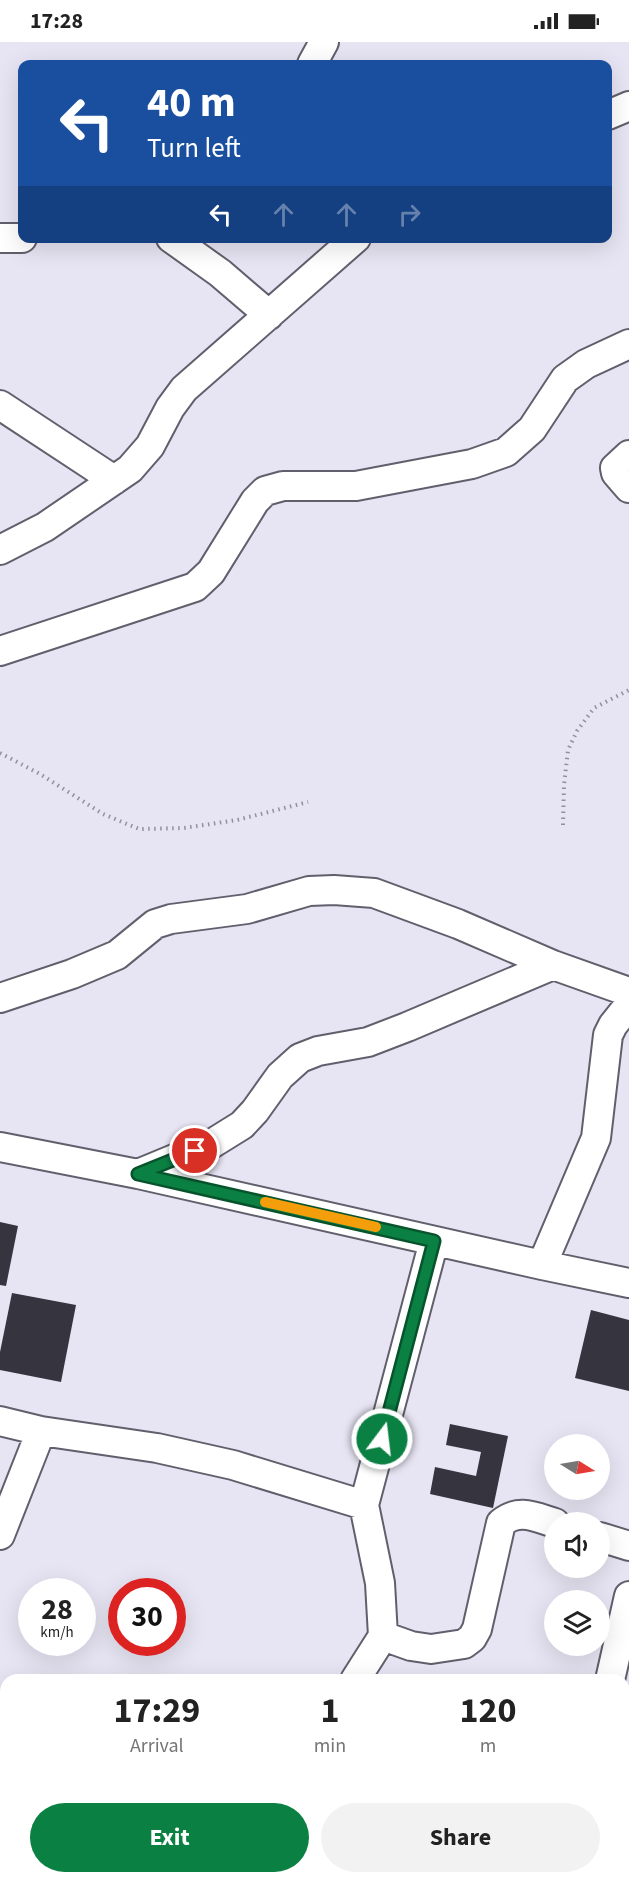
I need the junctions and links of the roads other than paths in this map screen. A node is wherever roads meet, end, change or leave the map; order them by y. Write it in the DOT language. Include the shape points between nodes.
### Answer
graph roads {
  1 [pos="324,42"];
  2 [pos="314,60"];
  3 [pos="629,106"];
  4 [pos="612,113"];
  5 [pos="0,238"];
  6 [pos="18,238"];
  7 [pos="178,243"];
  8 [pos="350,243"];
  9 [pos="269,315"];
  10 [pos="629,344"];
  11 [pos="0,405"];
  12 [pos="629,455"];
  13 [pos="114,480"];
  14 [pos="629,488"];
  15 [pos="0,550"];
  16 [pos="0,651"];
  17 [pos="553,965"];
  18 [pos="629,992"];
  19 [pos="0,998"];
  20 [pos="629,1005"];
  21 [pos="0,1147"];
  22 [pos="138,1174"];
  23 [pos="434,1241"];
  24 [pos="542,1266"];
  25 [pos="629,1283"];
  26 [pos="0,1421"];
  27 [pos="41,1431"];
  28 [pos="364,1504"];
  29 [pos="544,1520"];
  30 [pos="0,1535"];
  31 [pos="610,1540"];
  32 [pos="629,1546"];
  33 [pos="629,1596"];
  34 [pos="383,1636"];
  35 [pos="359,1674"];
  36 [pos="611,1674"];
  1 -- 2 [label="street"];
  3 -- 4 [label="street"];
  5 -- 6 [label="street"];
  7 -- 9 [label="street"];
  8 -- 9 [label="street"];
  9 -- 13 [label="street" via="184,389 150,446"];
  10 -- 16 [label="street" via="586,364 565,379 532,429 506,452 472,464 356,486 283,486 265,491 211,572 195,587"];
  11 -- 13 [label="street"];
  12 -- 14 [label="street" via="615,468"];
  13 -- 15 [label="street" via="45,527"];
  17 -- 18 [label="street"];
  17 -- 19 [label="street" via="458,924 374,894 309,891 247,909 154,924 117,955"];
  17 -- 22 [label="street" via="368,1042 300,1058 280,1076 242,1125 213,1143"];
  20 -- 24 [label="street" via="608,1035 596,1138"];
  21 -- 22 [label="street"];
  22 -- 23 [label="street"];
  23 -- 24 [label="street"];
  23 -- 28 [label="street"];
  24 -- 25 [label="street"];
  26 -- 27 [label="street"];
  27 -- 28 [label="street" via="157,1448 233,1465"];
  27 -- 30 [label="street"];
  28 -- 34 [label="street" via="380,1583"];
  29 -- 34 [label="street" via="514,1515 501,1523 477,1629 464,1644 430,1648"];
  31 -- 32 [label="street"];
  33 -- 36 [label="street"];
  34 -- 35 [label="street"];
}
